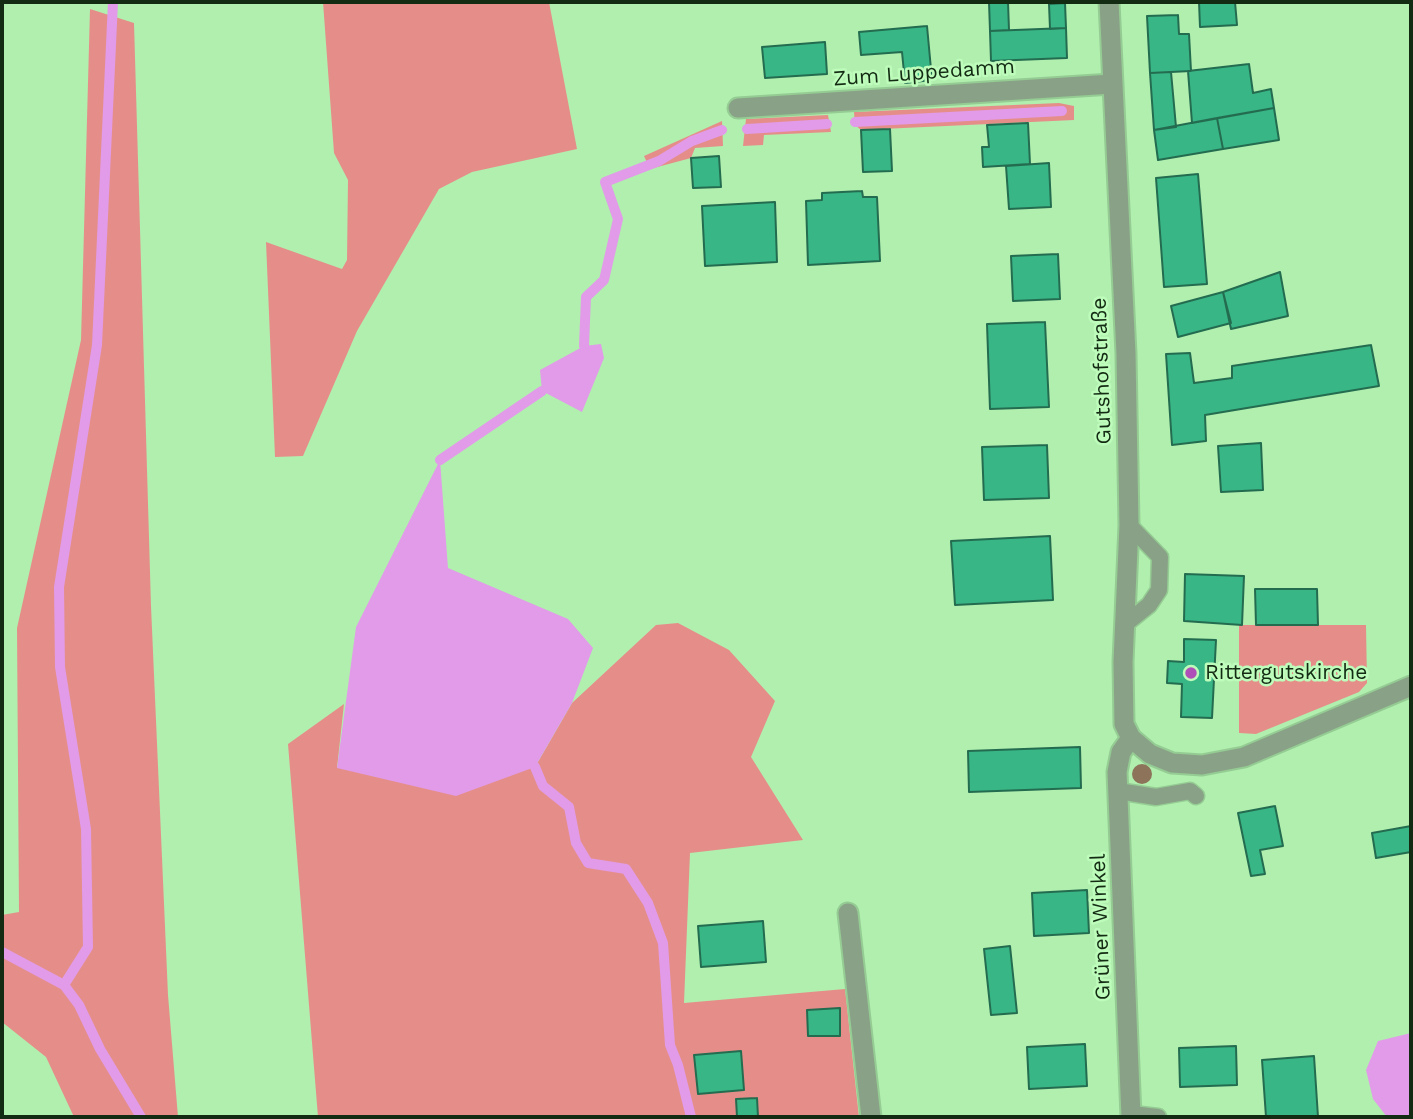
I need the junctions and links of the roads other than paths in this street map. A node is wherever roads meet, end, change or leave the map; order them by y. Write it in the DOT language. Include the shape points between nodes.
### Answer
graph roads {
  1 [pos="1109,2"];
  2 [pos="1112,84"];
  3 [pos="738,108"];
  4 [pos="1129,526"];
  5 [pos="1124,625"];
  6 [pos="1411,686"];
  7 [pos="1131,738"];
  8 [pos="1118,791"];
  9 [pos="1196,796"];
  10 [pos="848,913"];
  11 [pos="1132,1116"];
  12 [pos="871,1117"];
  13 [pos="1158,1117"];
  1 -- 2 [label="street, Gutshofstraße"];
  2 -- 3 [label="street, Zum Luppedamm"];
  2 -- 4 [label="street, Gutshofstraße" via="1126,354"];
  4 -- 5 [label="street, Gutshofstraße"];
  4 -- 5 [label="lane" via="1160,557 1159,590 1149,605"];
  5 -- 7 [label="street, Gutshofstraße" via="1123,710"];
  6 -- 7 [label="street" via="1244,757 1202,765 1172,763 1150,754"];
  7 -- 8 [label="street, Grüner Winkel" via="1121,752"];
  8 -- 9 [label="lane" via="1156,797 1190,791"];
  8 -- 11 [label="street, Grüner Winkel"];
  10 -- 12 [label="street"];
  11 -- 13 [label="lane"];
}
